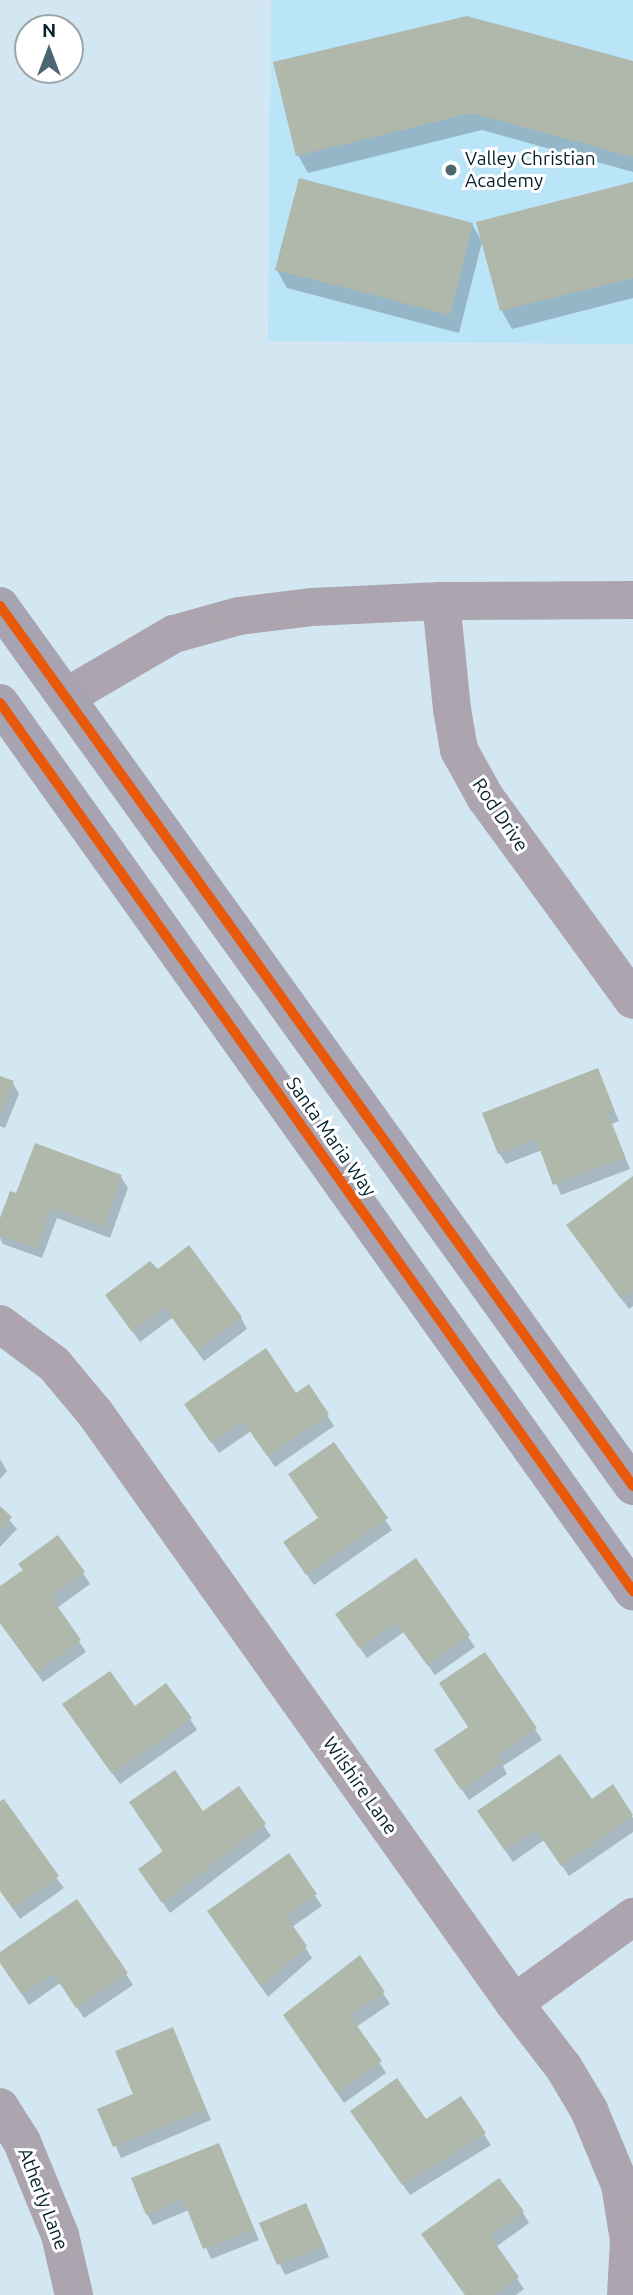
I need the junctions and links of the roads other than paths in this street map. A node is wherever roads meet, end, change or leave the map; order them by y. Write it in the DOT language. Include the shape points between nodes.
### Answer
graph roads {
  1 [pos="633,600"];
  2 [pos="441,601"];
  3 [pos="0,606"];
  4 [pos="66,697"];
  5 [pos="0,703"];
  6 [pos="633,1000"];
  7 [pos="0,1324"];
  8 [pos="633,1486"];
  9 [pos="633,1591"];
  10 [pos="633,1917"];
  11 [pos="514,2003"];
  12 [pos="0,2107"];
  13 [pos="74,2295"];
  14 [pos="626,2295"];
  1 -- 2 [label="street"];
  2 -- 4 [label="street" via="312,607 239,616 174,634"];
  2 -- 6 [label="street, Rod Drive" via="459,750 485,797"];
  3 -- 4 [label="main road"];
  4 -- 8 [label="main road"];
  5 -- 9 [label="main road, Santa Maria Way"];
  7 -- 11 [label="street, Wilshire Lane" via="54,1364 94,1413"];
  10 -- 11 [label="street"];
  11 -- 14 [label="street, Wilshire Lane" via="564,2068 589,2110 620,2185 629,2241"];
  12 -- 13 [label="street, Atherly Lane" via="22,2142 60,2235"];
}
